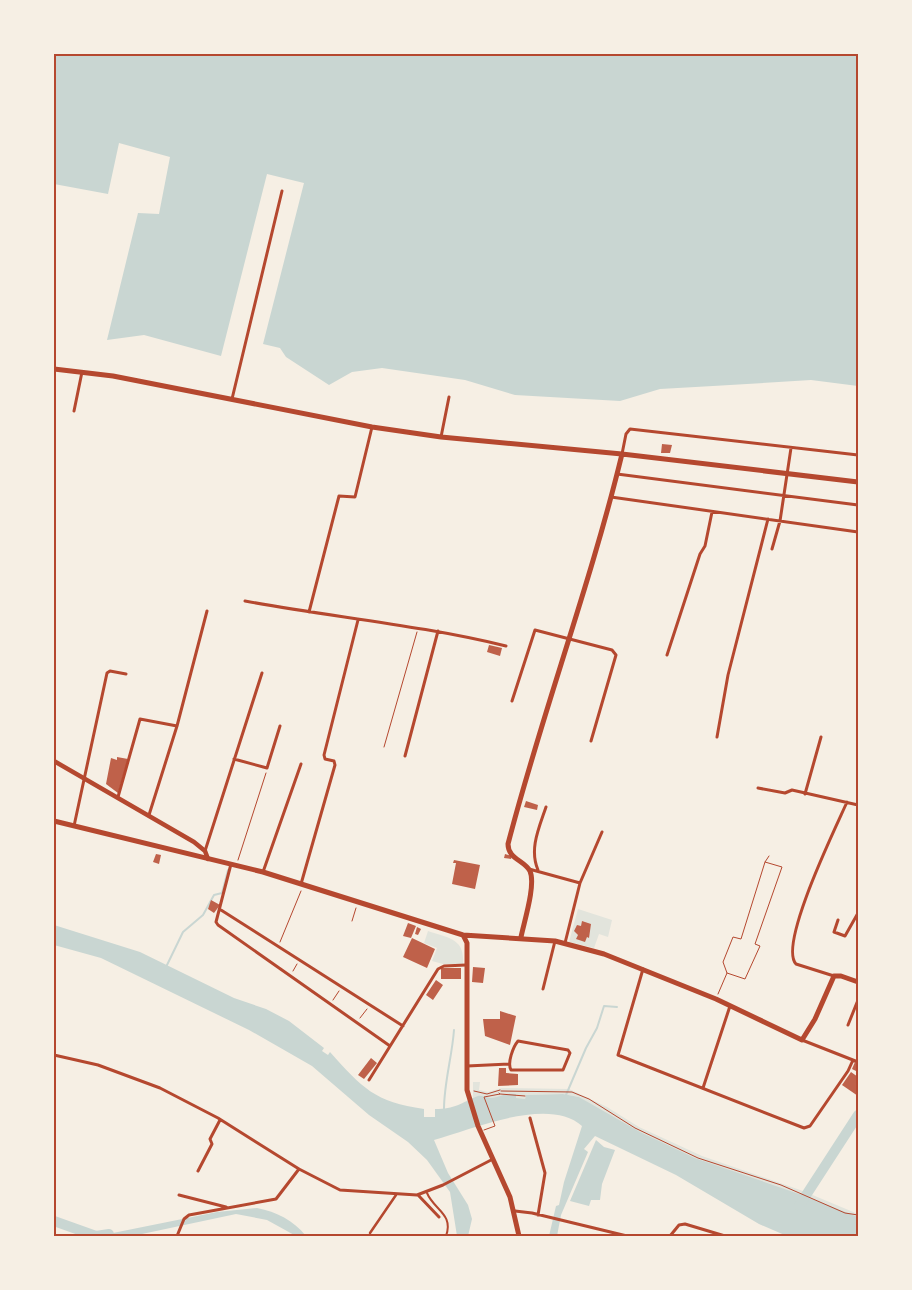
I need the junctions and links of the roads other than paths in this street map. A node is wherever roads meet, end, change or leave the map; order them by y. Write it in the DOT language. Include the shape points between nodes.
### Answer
graph roads {
  1 [pos="282,191"];
  2 [pos="54,369"];
  3 [pos="82,372"];
  4 [pos="449,397"];
  5 [pos="232,401"];
  6 [pos="74,411"];
  7 [pos="372,427"];
  8 [pos="441,438"];
  9 [pos="791,448"];
  10 [pos="622,454"];
  11 [pos="858,455"];
  12 [pos="788,473"];
  13 [pos="618,474"];
  14 [pos="858,482"];
  15 [pos="784,496"];
  16 [pos="611,497"];
  17 [pos="858,505"];
  18 [pos="712,512"];
  19 [pos="768,519"];
  20 [pos="780,521"];
  21 [pos="858,532"];
  22 [pos="772,549"];
  23 [pos="245,601"];
  24 [pos="207,611"];
  25 [pos="309,612"];
  26 [pos="358,620"];
  27 [pos="438,631"];
  28 [pos="570,640"];
  29 [pos="506,646"];
  30 [pos="667,655"];
  31 [pos="262,673"];
  32 [pos="126,674"];
  33 [pos="512,701"];
  34 [pos="177,726"];
  35 [pos="280,726"];
  36 [pos="717,737"];
  37 [pos="821,737"];
  38 [pos="591,741"];
  39 [pos="405,756"];
  40 [pos="234,759"];
  41 [pos="54,761"];
  42 [pos="301,764"];
  43 [pos="84,778"];
  44 [pos="758,788"];
  45 [pos="805,794"];
  46 [pos="118,797"];
  47 [pos="847,802"];
  48 [pos="858,804"];
  49 [pos="546,807"];
  50 [pos="149,816"];
  51 [pos="54,821"];
  52 [pos="74,826"];
  53 [pos="602,832"];
  54 [pos="205,851"];
  55 [pos="208,859"];
  56 [pos="234,864"];
  57 [pos="529,869"];
  58 [pos="538,870"];
  59 [pos="263,872"];
  60 [pos="580,883"];
  61 [pos="302,885"];
  62 [pos="221,910"];
  63 [pos="858,913"];
  64 [pos="838,920"];
  65 [pos="463,935"];
  66 [pos="521,937"];
  67 [pos="555,941"];
  68 [pos="565,943"];
  69 [pos="467,966"];
  70 [pos="643,968"];
  71 [pos="834,976"];
  72 [pos="858,982"];
  73 [pos="543,989"];
  74 [pos="858,1000"];
  75 [pos="730,1006"];
  76 [pos="848,1024"];
  77 [pos="403,1026"];
  78 [pos="802,1040"];
  79 [pos="390,1046"];
  80 [pos="54,1055"];
  81 [pos="853,1060"];
  82 [pos="858,1062"];
  83 [pos="509,1064"];
  84 [pos="466,1066"];
  85 [pos="369,1080"];
  86 [pos="703,1088"];
  87 [pos="530,1118"];
  88 [pos="220,1120"];
  89 [pos="494,1158"];
  90 [pos="299,1169"];
  91 [pos="198,1171"];
  92 [pos="427,1192"];
  93 [pos="179,1195"];
  94 [pos="396,1195"];
  95 [pos="419,1197"];
  96 [pos="229,1208"];
  97 [pos="515,1211"];
  98 [pos="538,1214"];
  99 [pos="439,1217"];
  100 [pos="370,1233"];
  101 [pos="177,1236"];
  102 [pos="446,1236"];
  103 [pos="519,1236"];
  104 [pos="627,1236"];
  105 [pos="670,1236"];
  106 [pos="725,1236"];
  1 -- 5 [label="street"];
  2 -- 3 [label="main road"];
  3 -- 5 [label="main road"];
  3 -- 6 [label="street"];
  4 -- 8 [label="street"];
  5 -- 7 [label="main road"];
  7 -- 8 [label="main road"];
  7 -- 25 [label="street" via="355,497 339,496"];
  8 -- 10 [label="main road"];
  9 -- 10 [label="street" via="630,429"];
  9 -- 11 [label="street"];
  9 -- 12 [label="street"];
  10 -- 12 [label="main road"];
  10 -- 13 [label="main road"];
  12 -- 14 [label="main road"];
  12 -- 15 [label="street"];
  13 -- 15 [label="street"];
  13 -- 16 [label="main road"];
  15 -- 17 [label="street"];
  15 -- 20 [label="street"];
  16 -- 18 [label="street"];
  16 -- 28 [label="main road"];
  18 -- 19 [label="street"];
  18 -- 30 [label="street" via="705,546"];
  19 -- 20 [label="street"];
  19 -- 36 [label="street" via="728,675"];
  20 -- 21 [label="street"];
  20 -- 22 [label="street"];
  23 -- 25 [label="street"];
  24 -- 34 [label="street"];
  25 -- 26 [label="street"];
  26 -- 27 [label="street"];
  26 -- 61 [label="street" via="324,755 335,765"];
  27 -- 29 [label="street"];
  27 -- 39 [label="street"];
  28 -- 33 [label="street" via="535,630"];
  28 -- 38 [label="street" via="612,650 616,655"];
  28 -- 57 [label="main road" via="508,844 514,857"];
  31 -- 40 [label="street"];
  32 -- 43 [label="street" via="107,673"];
  34 -- 46 [label="street" via="140,719"];
  34 -- 50 [label="street"];
  35 -- 40 [label="street" via="267,768"];
  37 -- 45 [label="street"];
  40 -- 54 [label="street"];
  41 -- 43 [label="street"];
  42 -- 59 [label="street"];
  43 -- 46 [label="street"];
  43 -- 52 [label="street"];
  44 -- 45 [label="street"];
  45 -- 47 [label="street"];
  46 -- 50 [label="street"];
  47 -- 48 [label="street"];
  47 -- 71 [label="street" via="800,913 791,952 796,964"];
  49 -- 58 [label="street" via="534,849"];
  50 -- 54 [label="street"];
  51 -- 52 [label="main road"];
  52 -- 55 [label="main road"];
  53 -- 60 [label="street"];
  54 -- 55 [label="street"];
  55 -- 56 [label="main road"];
  56 -- 59 [label="main road"];
  56 -- 62 [label="street"];
  57 -- 58 [label="street"];
  57 -- 66 [label="main road" via="532,884"];
  58 -- 60 [label="street"];
  59 -- 61 [label="main road"];
  60 -- 68 [label="street"];
  61 -- 65 [label="main road"];
  62 -- 77 [label="street"];
  62 -- 79 [label="street" via="217,924"];
  63 -- 64 [label="street" via="844,936 834,933"];
  65 -- 66 [label="main road"];
  65 -- 69 [label="main road"];
  66 -- 67 [label="main road"];
  67 -- 68 [label="main road"];
  67 -- 73 [label="street"];
  68 -- 70 [label="main road"];
  69 -- 77 [label="street" via="438,969"];
  69 -- 84 [label="main road"];
  70 -- 75 [label="main road"];
  70 -- 86 [label="street" via="618,1055"];
  71 -- 72 [label="main road"];
  71 -- 78 [label="main road"];
  74 -- 76 [label="street"];
  75 -- 78 [label="main road"];
  75 -- 86 [label="street"];
  77 -- 79 [label="street"];
  78 -- 81 [label="street"];
  79 -- 85 [label="street"];
  80 -- 88 [label="street" via="93,1063 160,1088"];
  81 -- 82 [label="street"];
  81 -- 86 [label="street" via="810,1126 804,1128"];
  83 -- 83 [label="street" via="512,1070 561,1071 570,1052 518,1042"];
  83 -- 84 [label="street"];
  84 -- 89 [label="main road" via="470,1106"];
  87 -- 98 [label="street" via="545,1173"];
  88 -- 90 [label="street"];
  88 -- 91 [label="street"];
  89 -- 92 [label="street"];
  89 -- 97 [label="main road"];
  90 -- 94 [label="street" via="340,1190"];
  90 -- 96 [label="street" via="276,1200"];
  92 -- 95 [label="street"];
  92 -- 102 [label="lane" via="446,1215"];
  93 -- 96 [label="street"];
  94 -- 95 [label="street"];
  94 -- 100 [label="street"];
  95 -- 99 [label="street"];
  96 -- 101 [label="street" via="191,1214 184,1219"];
  97 -- 98 [label="street"];
  97 -- 103 [label="main road"];
  98 -- 104 [label="street"];
  105 -- 106 [label="street" via="678,1225 685,1224"];
}
